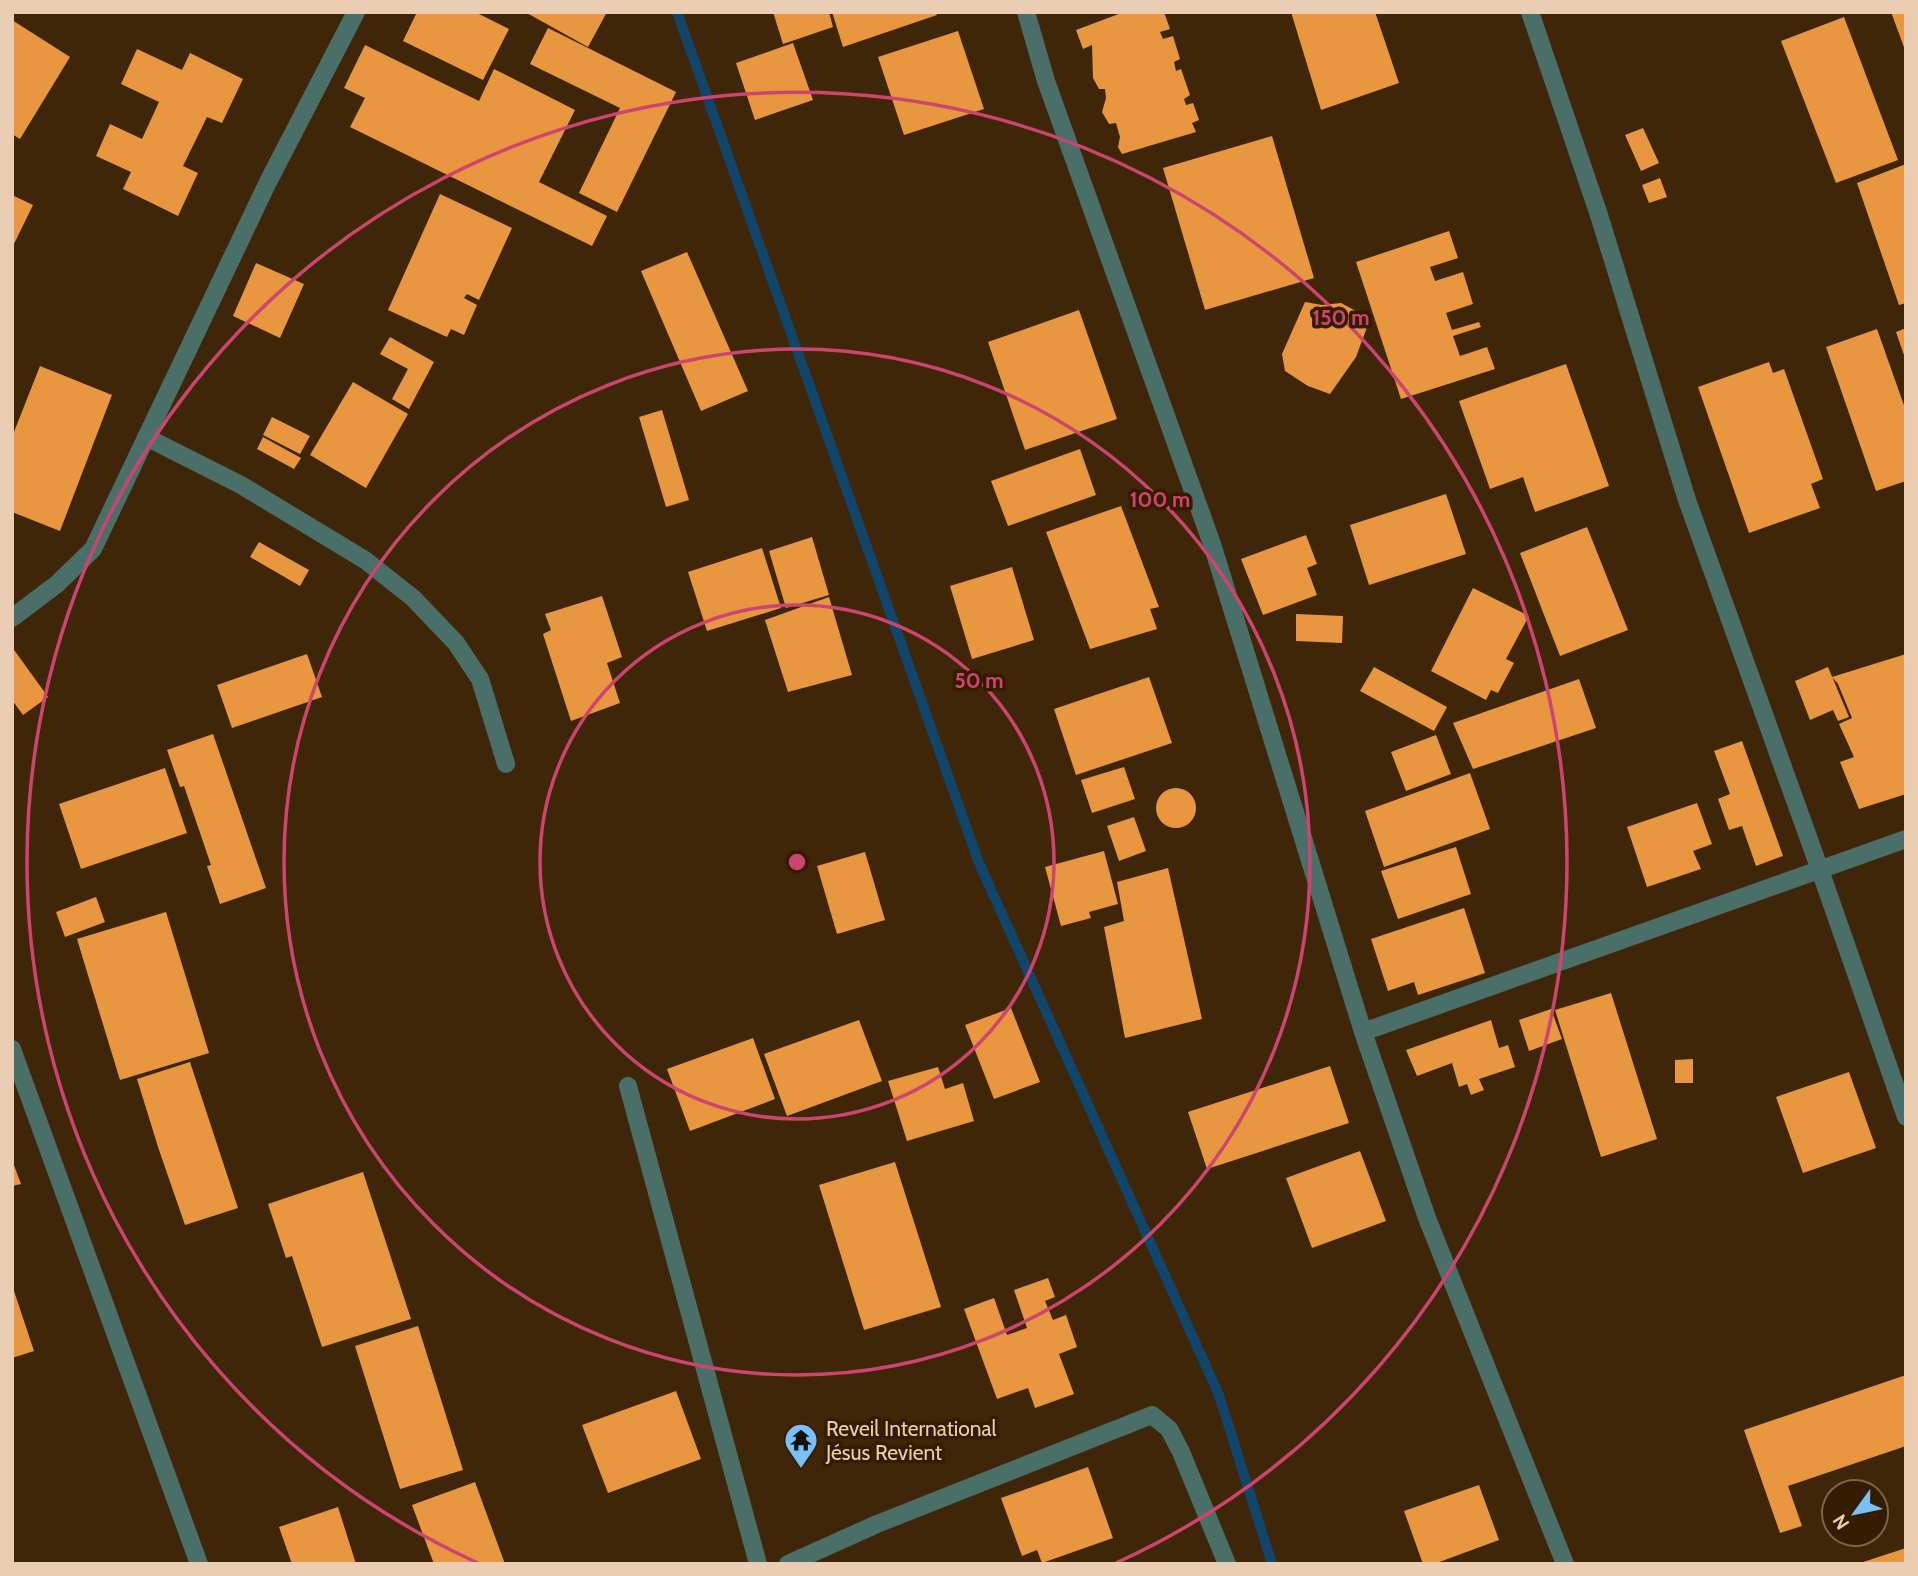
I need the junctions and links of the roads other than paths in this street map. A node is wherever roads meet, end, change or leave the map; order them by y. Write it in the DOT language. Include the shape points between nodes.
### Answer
graph roads {
  1 [pos="356,12"];
  2 [pos="1026,12"];
  3 [pos="1530,12"];
  4 [pos="146,437"];
  5 [pos="12,618"];
  6 [pos="506,764"];
  7 [pos="1906,839"];
  8 [pos="1820,870"];
  9 [pos="1363,1032"];
  10 [pos="12,1049"];
  11 [pos="628,1086"];
  12 [pos="1906,1117"];
  13 [pos="199,1564"];
  14 [pos="758,1564"];
  15 [pos="788,1564"];
  16 [pos="1227,1564"];
  17 [pos="1565,1564"];
  1 -- 4 [label="street" via="268,182"];
  2 -- 9 [label="street" via="1046,81 1212,544"];
  3 -- 8 [label="street" via="1687,500"];
  4 -- 5 [label="street" via="93,549"];
  4 -- 6 [label="street" via="252,492 365,561 413,598 456,643 480,679"];
  7 -- 8 [label="street"];
  8 -- 9 [label="street"];
  8 -- 12 [label="street"];
  9 -- 17 [label="street" via="1427,1218"];
  10 -- 13 [label="street"];
  11 -- 14 [label="street"];
  15 -- 16 [label="street" via="1152,1415 1169,1429 1181,1452"];
}
